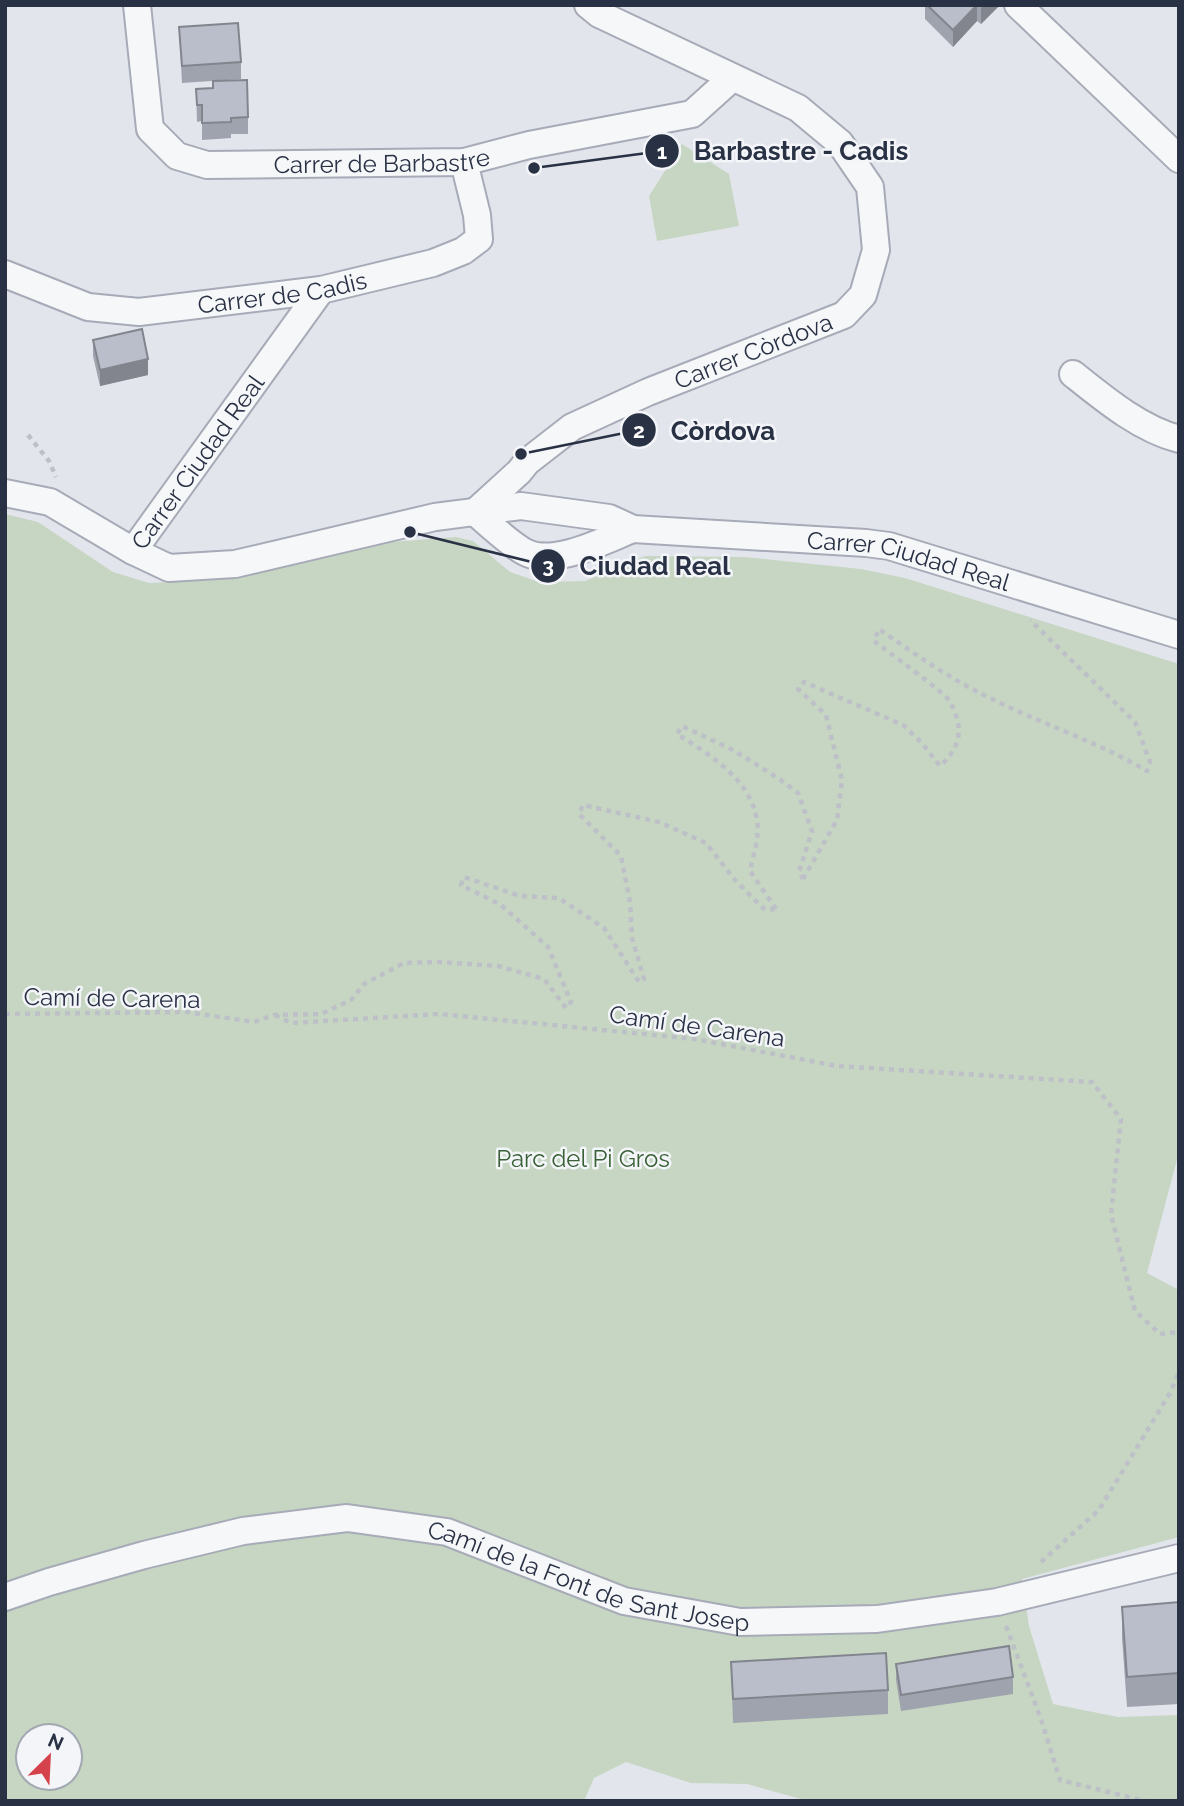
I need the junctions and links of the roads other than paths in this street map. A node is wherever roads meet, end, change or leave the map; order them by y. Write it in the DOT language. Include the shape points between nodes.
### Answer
graph roads {
  1 [pos="137,5"];
  2 [pos="588,5"];
  3 [pos="1018,5"];
  4 [pos="732,78"];
  5 [pos="1179,159"];
  6 [pos="464,162"];
  7 [pos="5,274"];
  8 [pos="321,290"];
  9 [pos="1073,374"];
  10 [pos="1179,439"];
  11 [pos="5,493"];
  12 [pos="475,512"];
  13 [pos="632,529"];
  14 [pos="133,551"];
  15 [pos="1179,635"];
  16 [pos="1179,1558"];
  17 [pos="5,1597"];
  1 -- 6 [label="street, Carrer de Barbastre" via="150,129 177,156 207,165"];
  2 -- 4 [label="street, Carrer Còrdova"];
  3 -- 5 [label="street"];
  4 -- 6 [label="street, Carrer de Barbastre" via="692,114"];
  4 -- 12 [label="street, Carrer Còrdova" via="798,108 840,143 870,187 876,250 863,295 844,315 572,427"];
  6 -- 8 [label="street, Carrer de Cadis" via="479,239 433,263"];
  7 -- 8 [label="street, Carrer de Cadis" via="88,307 139,312"];
  8 -- 14 [label="street, Carrer Ciudad Real"];
  9 -- 10 [label="street" via="1113,406"];
  11 -- 14 [label="street" via="50,502"];
  12 -- 13 [label="street, Carrer Ciudad Real" via="521,506 609,518"];
  12 -- 13 [label="street, Carrer Ciudad Real" via="526,553 543,558 582,549"];
  12 -- 14 [label="street, Carrer Ciudad Real" via="435,517 235,565 169,568"];
  13 -- 15 [label="street, Carrer Ciudad Real" via="889,546"];
  16 -- 17 [label="street, Camí de la Font de Sant Josep" via="997,1602 877,1619 740,1622 624,1601 447,1532 347,1518 243,1531"];
}
